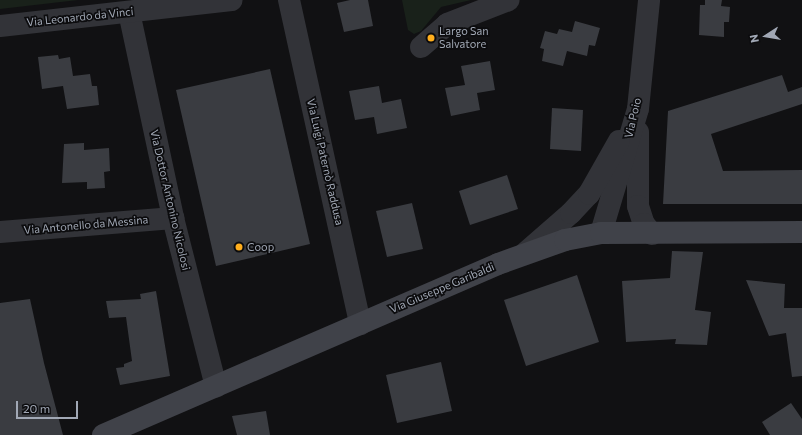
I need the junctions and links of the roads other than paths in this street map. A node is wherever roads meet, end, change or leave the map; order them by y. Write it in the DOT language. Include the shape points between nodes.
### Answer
graph roads {
  1 [pos="232,0"];
  2 [pos="289,0"];
  3 [pos="509,0"];
  4 [pos="649,0"];
  5 [pos="129,12"];
  6 [pos="0,26"];
  7 [pos="421,47"];
  8 [pos="638,109"];
  9 [pos="173,218"];
  10 [pos="0,232"];
  11 [pos="802,232"];
  12 [pos="601,233"];
  13 [pos="652,234"];
  14 [pos="523,255"];
  15 [pos="360,324"];
  16 [pos="216,387"];
  17 [pos="103,435"];
  1 -- 5 [label="street, Via Leonardo da Vinci"];
  2 -- 15 [label="street, Via Luigi Paternò Raddusa"];
  3 -- 7 [label="street" via="447,24"];
  4 -- 8 [label="street, Via Poio"];
  5 -- 6 [label="street, Via Leonardo da Vinci"];
  5 -- 9 [label="street, Via Dottor Antonino Nicolosi"];
  8 -- 12 [label="street, Via Poio"];
  8 -- 13 [label="street" via="638,206 644,224"];
  8 -- 14 [label="street" via="589,194"];
  9 -- 10 [label="street, Via Antonello da Messina"];
  9 -- 16 [label="street, Via Dottor Antonino Nicolosi"];
  11 -- 13 [label="main road, Via Giuseppe Garibaldi"];
  12 -- 13 [label="main road, Via Giuseppe Garibaldi"];
  12 -- 14 [label="main road, Via Giuseppe Garibaldi" via="565,240"];
  14 -- 15 [label="main road, Via Giuseppe Garibaldi"];
  15 -- 16 [label="main road, Via Giuseppe Garibaldi"];
  16 -- 17 [label="main road, Via Giuseppe Garibaldi"];
}
